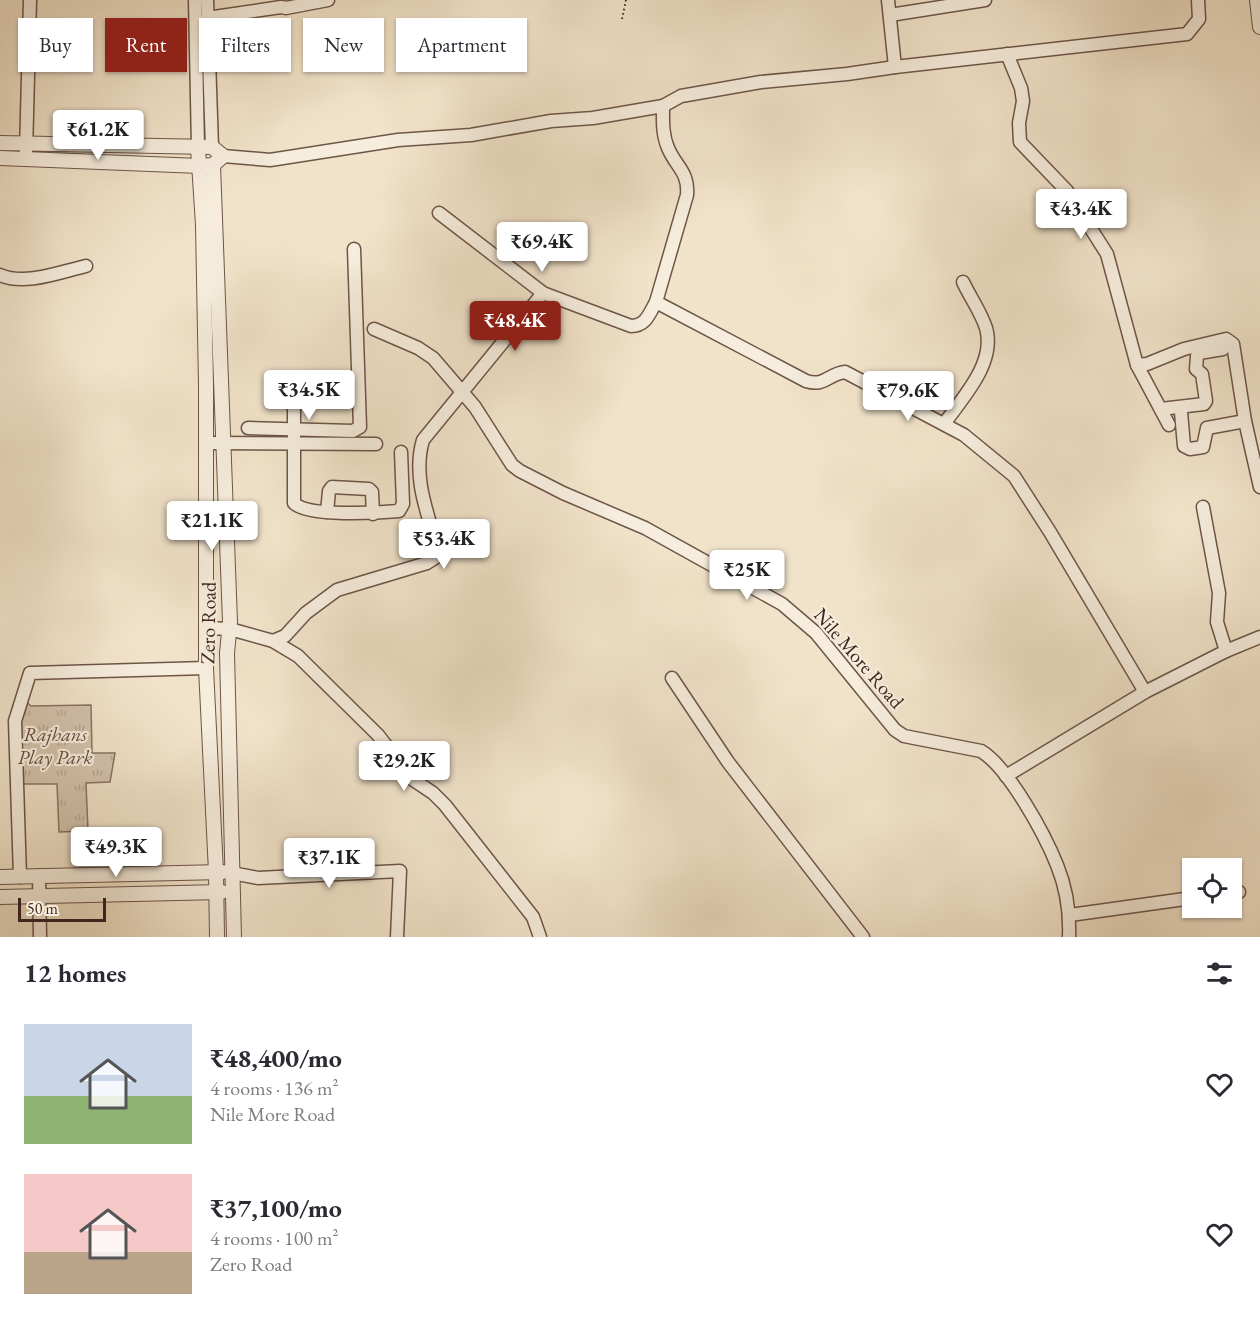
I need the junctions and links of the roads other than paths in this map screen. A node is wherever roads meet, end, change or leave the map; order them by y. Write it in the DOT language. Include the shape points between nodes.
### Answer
graph roads {
  1 [pos="30,0"];
  2 [pos="195,0"];
  3 [pos="207,0"];
  4 [pos="328,0"];
  5 [pos="888,0"];
  6 [pos="985,0"];
  7 [pos="1198,0"];
  8 [pos="1257,0"];
  9 [pos="285,4"];
  10 [pos="890,15"];
  11 [pos="207,18"];
  12 [pos="1260,27"];
  13 [pos="1007,54"];
  14 [pos="895,67"];
  15 [pos="209,72"];
  16 [pos="663,105"];
  17 [pos="0,143"];
  18 [pos="26,144"];
  19 [pos="198,148"];
  20 [pos="0,158"];
  21 [pos="26,159"];
  22 [pos="212,159"];
  23 [pos="439,213"];
  24 [pos="209,231"];
  25 [pos="354,249"];
  26 [pos="86,266"];
  27 [pos="0,274"];
  28 [pos="963,282"];
  29 [pos="543,293"];
  30 [pos="656,302"];
  31 [pos="374,329"];
  32 [pos="1223,349"];
  33 [pos="1137,365"];
  34 [pos="464,392"];
  35 [pos="294,398"];
  36 [pos="1161,409"];
  37 [pos="1181,412"];
  38 [pos="1245,421"];
  39 [pos="944,423"];
  40 [pos="1169,425"];
  41 [pos="248,428"];
  42 [pos="293,430"];
  43 [pos="223,442"];
  44 [pos="206,443"];
  45 [pos="293,444"];
  46 [pos="376,444"];
  47 [pos="401,452"];
  48 [pos="1260,487"];
  49 [pos="1203,507"];
  50 [pos="327,512"];
  51 [pos="373,514"];
  52 [pos="207,628"];
  53 [pos="230,629"];
  54 [pos="1260,637"];
  55 [pos="273,641"];
  56 [pos="1226,651"];
  57 [pos="206,668"];
  58 [pos="672,678"];
  59 [pos="1145,692"];
  60 [pos="210,776"];
  61 [pos="229,776"];
  62 [pos="1006,776"];
  63 [pos="216,872"];
  64 [pos="232,873"];
  65 [pos="39,876"];
  66 [pos="0,877"];
  67 [pos="20,877"];
  68 [pos="258,878"];
  69 [pos="233,891"];
  70 [pos="215,892"];
  71 [pos="39,896"];
  72 [pos="0,897"];
  73 [pos="1182,899"];
  74 [pos="1070,915"];
  75 [pos="40,937"];
  76 [pos="217,937"];
  77 [pos="234,937"];
  78 [pos="397,937"];
  79 [pos="540,937"];
  80 [pos="863,937"];
  81 [pos="1069,937"];
  1 -- 18 [label="street"];
  2 -- 19 [label="street"];
  3 -- 11 [label="street"];
  4 -- 9 [label="street" via="286,8"];
  5 -- 10 [label="street"];
  6 -- 10 [label="street"];
  7 -- 13 [label="street" via="1199,19 1187,34"];
  8 -- 12 [label="street"];
  9 -- 11 [label="street"];
  10 -- 14 [label="street"];
  13 -- 14 [label="street"];
  13 -- 33 [label="street" via="1023,101 1020,142 1067,191 1107,254"];
  14 -- 16 [label="street" via="761,82 681,96"];
  15 -- 22 [label="street"];
  16 -- 22 [label="street" via="593,118 471,135 398,140 270,160"];
  16 -- 30 [label="street" via="663,134 688,186"];
  17 -- 18 [label="street"];
  18 -- 19 [label="street"];
  18 -- 21 [label="street"];
  19 -- 22 [label="street, Zero Road"];
  20 -- 21 [label="street"];
  21 -- 22 [label="street"];
  22 -- 24 [label="street, Zero Road"];
  23 -- 29 [label="street"];
  24 -- 43 [label="street, Zero Road"];
  24 -- 44 [label="street, Zero Road"];
  25 -- 42 [label="street" via="360,428"];
  26 -- 27 [label="street" via="27,279"];
  28 -- 39 [label="street" via="984,324 988,338 986,353 982,369"];
  29 -- 30 [label="street" via="631,326 645,322"];
  29 -- 34 [label="street"];
  30 -- 39 [label="street" via="806,381 815,384 845,372"];
  31 -- 34 [label="street, Nile More Road" via="426,352"];
  32 -- 36 [label="street" via="1197,356 1204,404"];
  33 -- 36 [label="street"];
  33 -- 38 [label="street" via="1226,339 1233,344"];
  34 -- 55 [label="street" via="427,434 419,453 422,494 438,556 428,563 337,590 306,613 285,636"];
  34 -- 62 [label="street, Nile More Road" via="512,465 520,471 645,528 775,599 816,633 904,736 981,751"];
  35 -- 42 [label="street"];
  36 -- 40 [label="street"];
  37 -- 38 [label="street" via="1184,446 1190,449 1203,447 1207,428"];
  38 -- 48 [label="street"];
  39 -- 59 [label="street" via="1014,476"];
  41 -- 42 [label="street"];
  42 -- 45 [label="street"];
  43 -- 44 [label="street"];
  43 -- 45 [label="street"];
  43 -- 53 [label="street, Zero Road"];
  44 -- 52 [label="street, Zero Road"];
  45 -- 46 [label="street"];
  45 -- 50 [label="street" via="294,503"];
  47 -- 51 [label="street" via="402,509"];
  49 -- 56 [label="street" via="1219,593 1217,622"];
  50 -- 51 [label="street"];
  50 -- 51 [label="street" via="332,487 369,489"];
  52 -- 53 [label="street"];
  52 -- 57 [label="street, Zero Road"];
  53 -- 55 [label="street"];
  53 -- 61 [label="street, Zero Road"];
  54 -- 56 [label="street"];
  55 -- 79 [label="street" via="308,665 378,735 412,779 439,798 533,917"];
  56 -- 59 [label="street"];
  57 -- 60 [label="street, Zero Road"];
  57 -- 67 [label="street" via="30,673 15,721"];
  58 -- 80 [label="street" via="728,762"];
  59 -- 62 [label="street"];
  60 -- 61 [label="street"];
  60 -- 63 [label="street, Zero Road"];
  61 -- 64 [label="street, Zero Road"];
  62 -- 74 [label="street, Nile More Road" via="1058,866"];
  63 -- 64 [label="street"];
  63 -- 65 [label="street"];
  63 -- 70 [label="street, Zero Road"];
  64 -- 68 [label="street"];
  64 -- 69 [label="street, Zero Road"];
  65 -- 67 [label="street"];
  65 -- 71 [label="street"];
  66 -- 67 [label="street"];
  68 -- 69 [label="street"];
  68 -- 78 [label="street" via="400,871"];
  69 -- 70 [label="street"];
  69 -- 77 [label="street, Zero Road"];
  70 -- 71 [label="street"];
  70 -- 76 [label="street, Zero Road"];
  71 -- 72 [label="street"];
  71 -- 75 [label="street"];
  73 -- 74 [label="street"];
  74 -- 81 [label="street, Nile More Road"];
}
